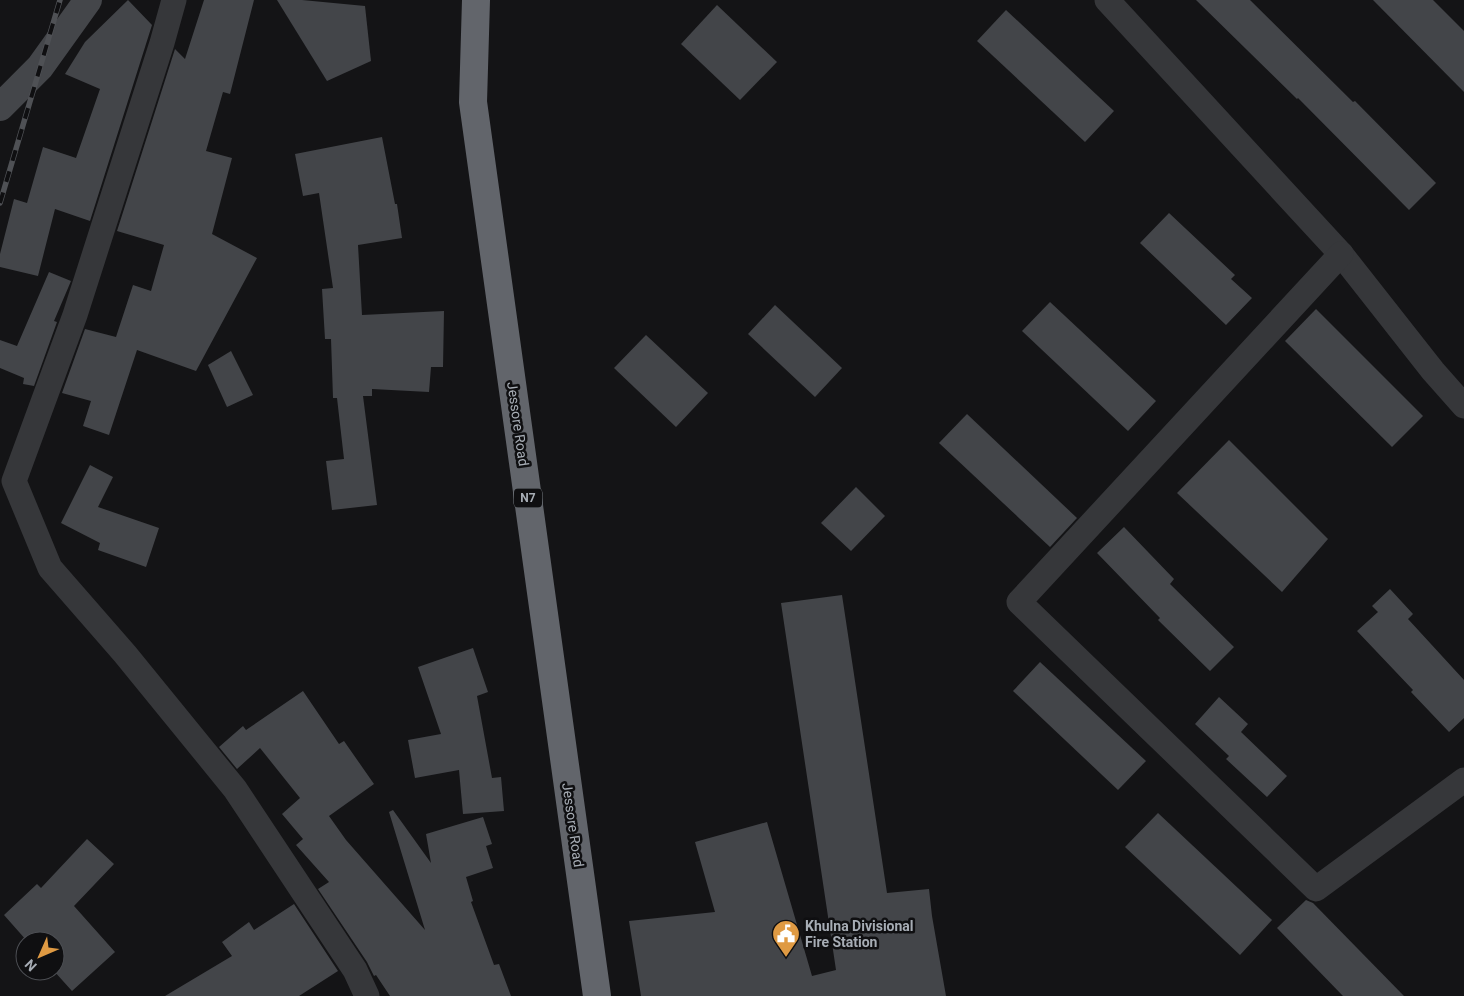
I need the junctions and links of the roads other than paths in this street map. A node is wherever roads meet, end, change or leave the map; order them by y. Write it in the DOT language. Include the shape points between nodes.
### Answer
graph roads {
  1 [pos="88,0"];
  2 [pos="174,0"];
  3 [pos="476,0"];
  4 [pos="1107,0"];
  5 [pos="0,107"];
  6 [pos="1341,254"];
  7 [pos="1464,406"];
  8 [pos="1464,780"];
  9 [pos="367,996"];
  10 [pos="597,996"];
  1 -- 5 [label="main road" via="40,67"];
  2 -- 9 [label="street" via="75,315 14,481 50,568 235,789 355,970"];
  3 -- 10 [label="highway, Jessore Road / N7" via="473,102"];
  4 -- 6 [label="street"];
  6 -- 7 [label="street"];
  6 -- 8 [label="street" via="1019,602 1316,889"];
}
